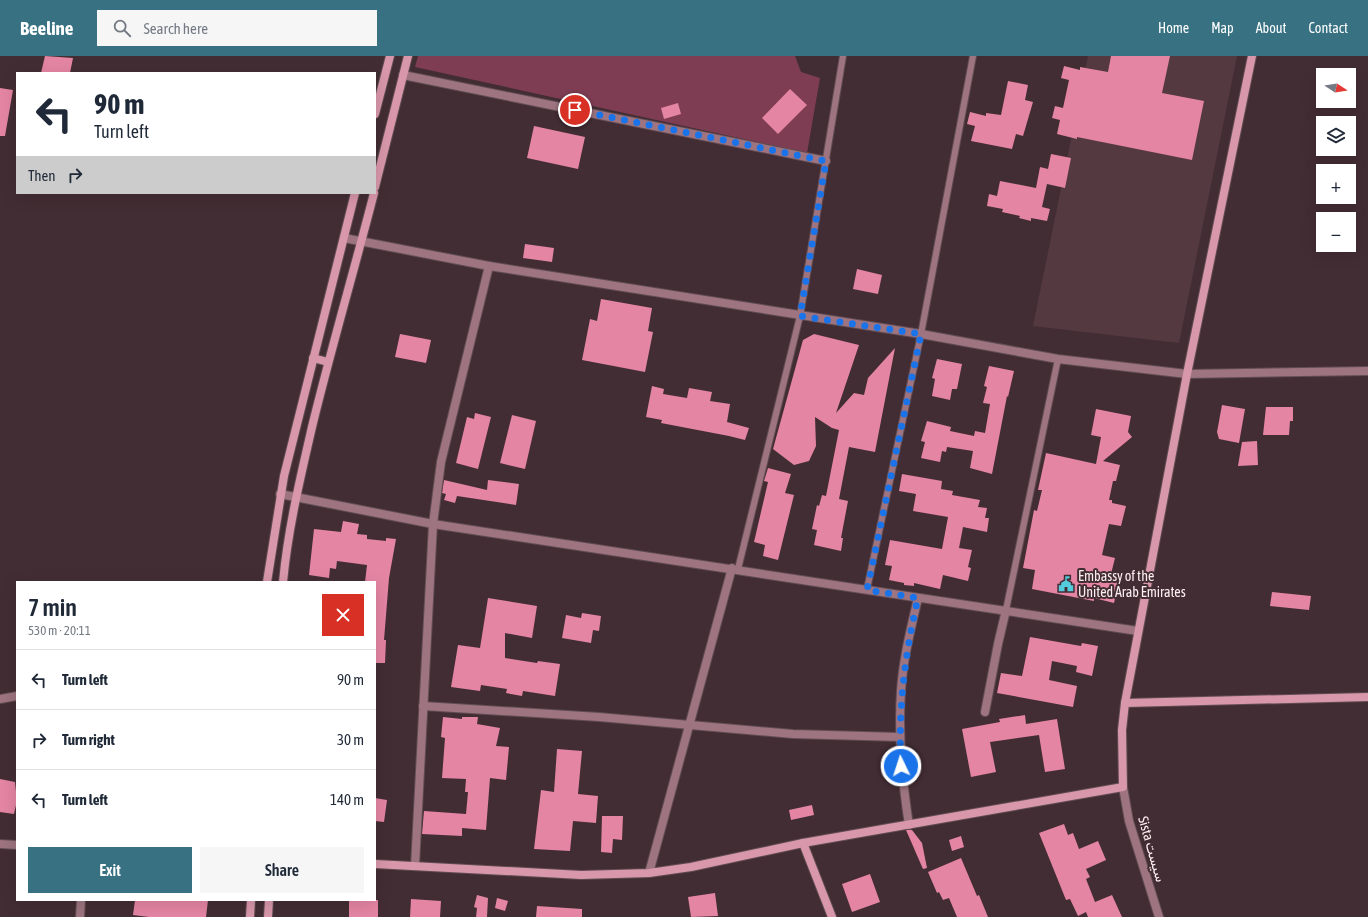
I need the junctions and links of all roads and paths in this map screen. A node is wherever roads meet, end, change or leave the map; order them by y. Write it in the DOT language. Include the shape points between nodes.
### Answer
graph roads {
  1 [pos="390,56"];
  2 [pos="408,56"];
  3 [pos="843,56"];
  4 [pos="973,56"];
  5 [pos="1252,56"];
  6 [pos="403,75"];
  7 [pos="376,110"];
  8 [pos="826,161"];
  9 [pos="376,183"];
  10 [pos="355,194"];
  11 [pos="374,194"];
  12 [pos="344,238"];
  13 [pos="362,241"];
  14 [pos="489,266"];
  15 [pos="800,316"];
  16 [pos="921,334"];
  17 [pos="313,358"];
  18 [pos="1058,359"];
  19 [pos="328,362"];
  20 [pos="1368,371"];
  21 [pos="1187,374"];
  22 [pos="280,494"];
  23 [pos="296,497"];
  24 [pos="433,524"];
  25 [pos="735,569"];
  26 [pos="267,581"];
  27 [pos="283,581"];
  28 [pos="867,590"];
  29 [pos="918,598"];
  30 [pos="1006,610"];
  31 [pos="1138,631"];
  32 [pos="16,696"];
  33 [pos="1368,697"];
  34 [pos="0,699"];
  35 [pos="1125,704"];
  36 [pos="423,706"];
  37 [pos="984,712"];
  38 [pos="689,725"];
  39 [pos="900,737"];
  40 [pos="1123,787"];
  41 [pos="909,825"];
  42 [pos="803,843"];
  43 [pos="0,844"];
  44 [pos="16,845"];
  45 [pos="376,864"];
  46 [pos="415,866"];
  47 [pos="649,873"];
  48 [pos="80,901"];
  49 [pos="251,901"];
  50 [pos="269,901"];
  51 [pos="80,917"];
  52 [pos="250,917"];
  53 [pos="268,917"];
  54 [pos="832,917"];
  55 [pos="1160,917"];
  1 -- 7 [label="main road"];
  2 -- 6 [label="main road"];
  3 -- 8 [label="lane"];
  4 -- 16 [label="lane"];
  5 -- 21 [label="main road"];
  6 -- 8 [label="street"];
  6 -- 9 [label="main road"];
  8 -- 15 [label="lane"];
  10 -- 12 [label="main road"];
  11 -- 13 [label="main road"];
  12 -- 13 [label="street"];
  12 -- 17 [label="main road"];
  13 -- 14 [label="street"];
  13 -- 19 [label="main road"];
  14 -- 15 [label="street"];
  14 -- 24 [label="street" via="441,462"];
  15 -- 16 [label="street"];
  15 -- 25 [label="lane"];
  16 -- 18 [label="street"];
  16 -- 28 [label="lane"];
  17 -- 19 [label="main road"];
  17 -- 22 [label="main road"];
  18 -- 21 [label="street"];
  18 -- 30 [label="lane"];
  19 -- 23 [label="main road"];
  20 -- 21 [label="street"];
  21 -- 31 [label="main road"];
  22 -- 23 [label="street"];
  22 -- 26 [label="main road"];
  23 -- 24 [label="street"];
  23 -- 27 [label="main road"];
  24 -- 25 [label="street"];
  24 -- 36 [label="street"];
  25 -- 28 [label="street"];
  25 -- 38 [label="street"];
  28 -- 29 [label="street"];
  29 -- 30 [label="street"];
  29 -- 39 [label="street" via="907,643 901,690"];
  30 -- 31 [label="street"];
  30 -- 37 [label="street"];
  31 -- 35 [label="main road"];
  32 -- 34 [label="street"];
  33 -- 35 [label="main road"];
  35 -- 40 [label="main road" via="1122,730"];
  36 -- 38 [label="street"];
  36 -- 46 [label="street"];
  38 -- 39 [label="street" via="793,734"];
  38 -- 47 [label="street"];
  39 -- 41 [label="street" via="902,781"];
  40 -- 41 [label="main road"];
  40 -- 55 [label="street, Sista سيست" via="1129,821"];
  41 -- 42 [label="main road"];
  42 -- 47 [label="main road" via="691,867"];
  42 -- 54 [label="main road"];
  43 -- 44 [label="street"];
  45 -- 46 [label="main road"];
  46 -- 47 [label="main road" via="581,875"];
  48 -- 51 [label="street"];
  49 -- 52 [label="main road"];
  50 -- 53 [label="main road"];
}
